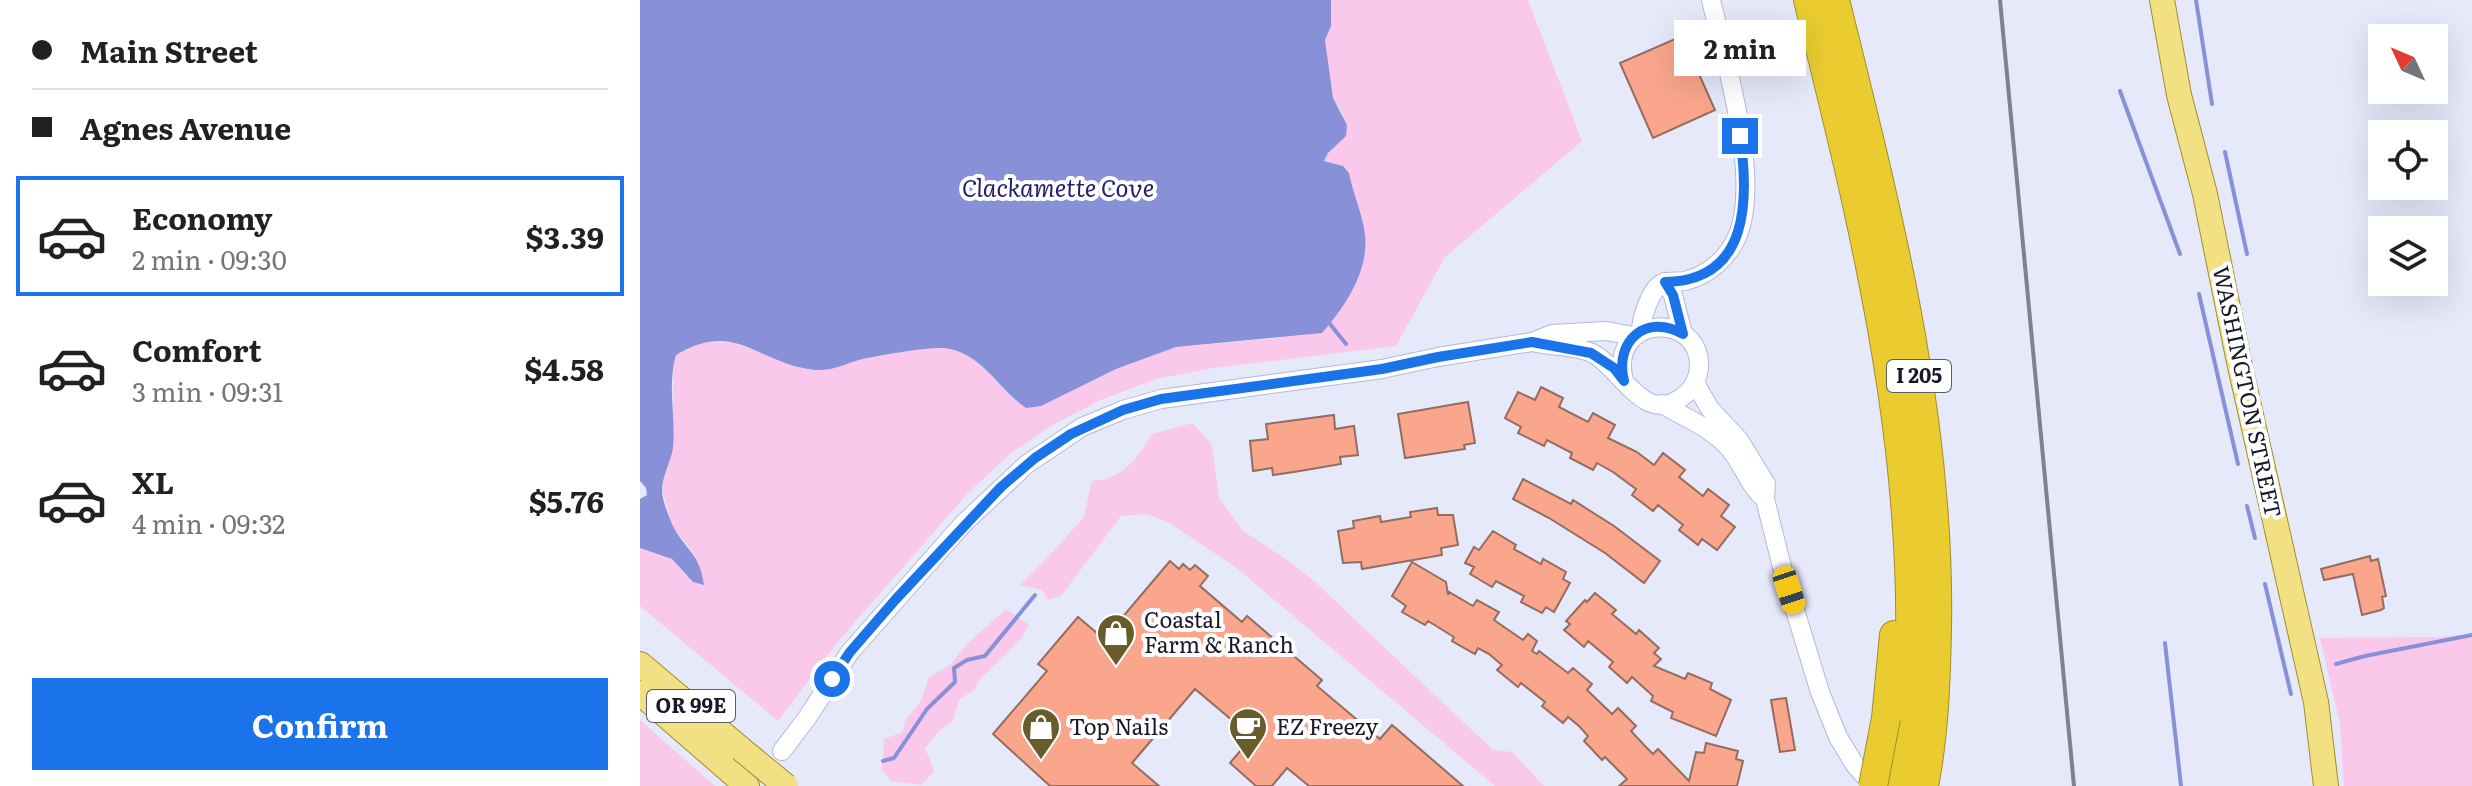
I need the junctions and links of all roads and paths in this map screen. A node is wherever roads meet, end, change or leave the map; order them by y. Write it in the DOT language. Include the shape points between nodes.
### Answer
graph roads {
  1 [pos="1711,0"];
  2 [pos="1808,0"];
  3 [pos="1835,0"];
  4 [pos="2162,0"];
  5 [pos="1665,282"];
  6 [pos="1638,334"];
  7 [pos="1683,334"];
  8 [pos="1532,342"];
  9 [pos="1624,381"];
  10 [pos="1695,383"];
  11 [pos="1662,404"];
  12 [pos="1765,499"];
  13 [pos="640,664"];
  14 [pos="640,693"];
  15 [pos="1896,728"];
  16 [pos="782,751"];
  17 [pos="1926,773"];
  18 [pos="747,786"];
  19 [pos="786,786"];
  20 [pos="1873,786"];
  21 [pos="1900,786"];
  22 [pos="2326,786"];
  1 -- 5 [label="street" via="1740,136 1742,214 1727,255 1702,275"];
  2 -- 15 [label="highway, I 205" via="1846,151 1902,452 1910,594 1895,629"];
  3 -- 17 [label="highway, I 205" via="1893,242 1926,421 1938,588 1935,701"];
  4 -- 22 [label="main road, WASHINGTON STREET" via="2316,702"];
  5 -- 6 [label="street" via="1646,308"];
  5 -- 7 [label="street"];
  6 -- 7 [label="street" via="1663,326"];
  6 -- 8 [label="street" via="1575,332"];
  6 -- 9 [label="street" via="1622,357"];
  7 -- 10 [label="street" via="1699,362"];
  8 -- 9 [label="street" via="1591,353"];
  8 -- 16 [label="street" via="1161,399 1082,427 1027,464 963,524 850,652"];
  9 -- 11 [label="street" via="1639,399"];
  10 -- 11 [label="street" via="1675,401"];
  10 -- 12 [label="street" via="1755,463 1766,484"];
  11 -- 12 [label="street" via="1716,435"];
  12 -- 20 [label="street" via="1831,721 1848,755"];
  13 -- 19 [label="main road, OR 99E, bridge"];
  14 -- 18 [label="main road, OR 99E"];
  15 -- 20 [label="highway, bridge"];
  15 -- 21 [label="highway"];
}
